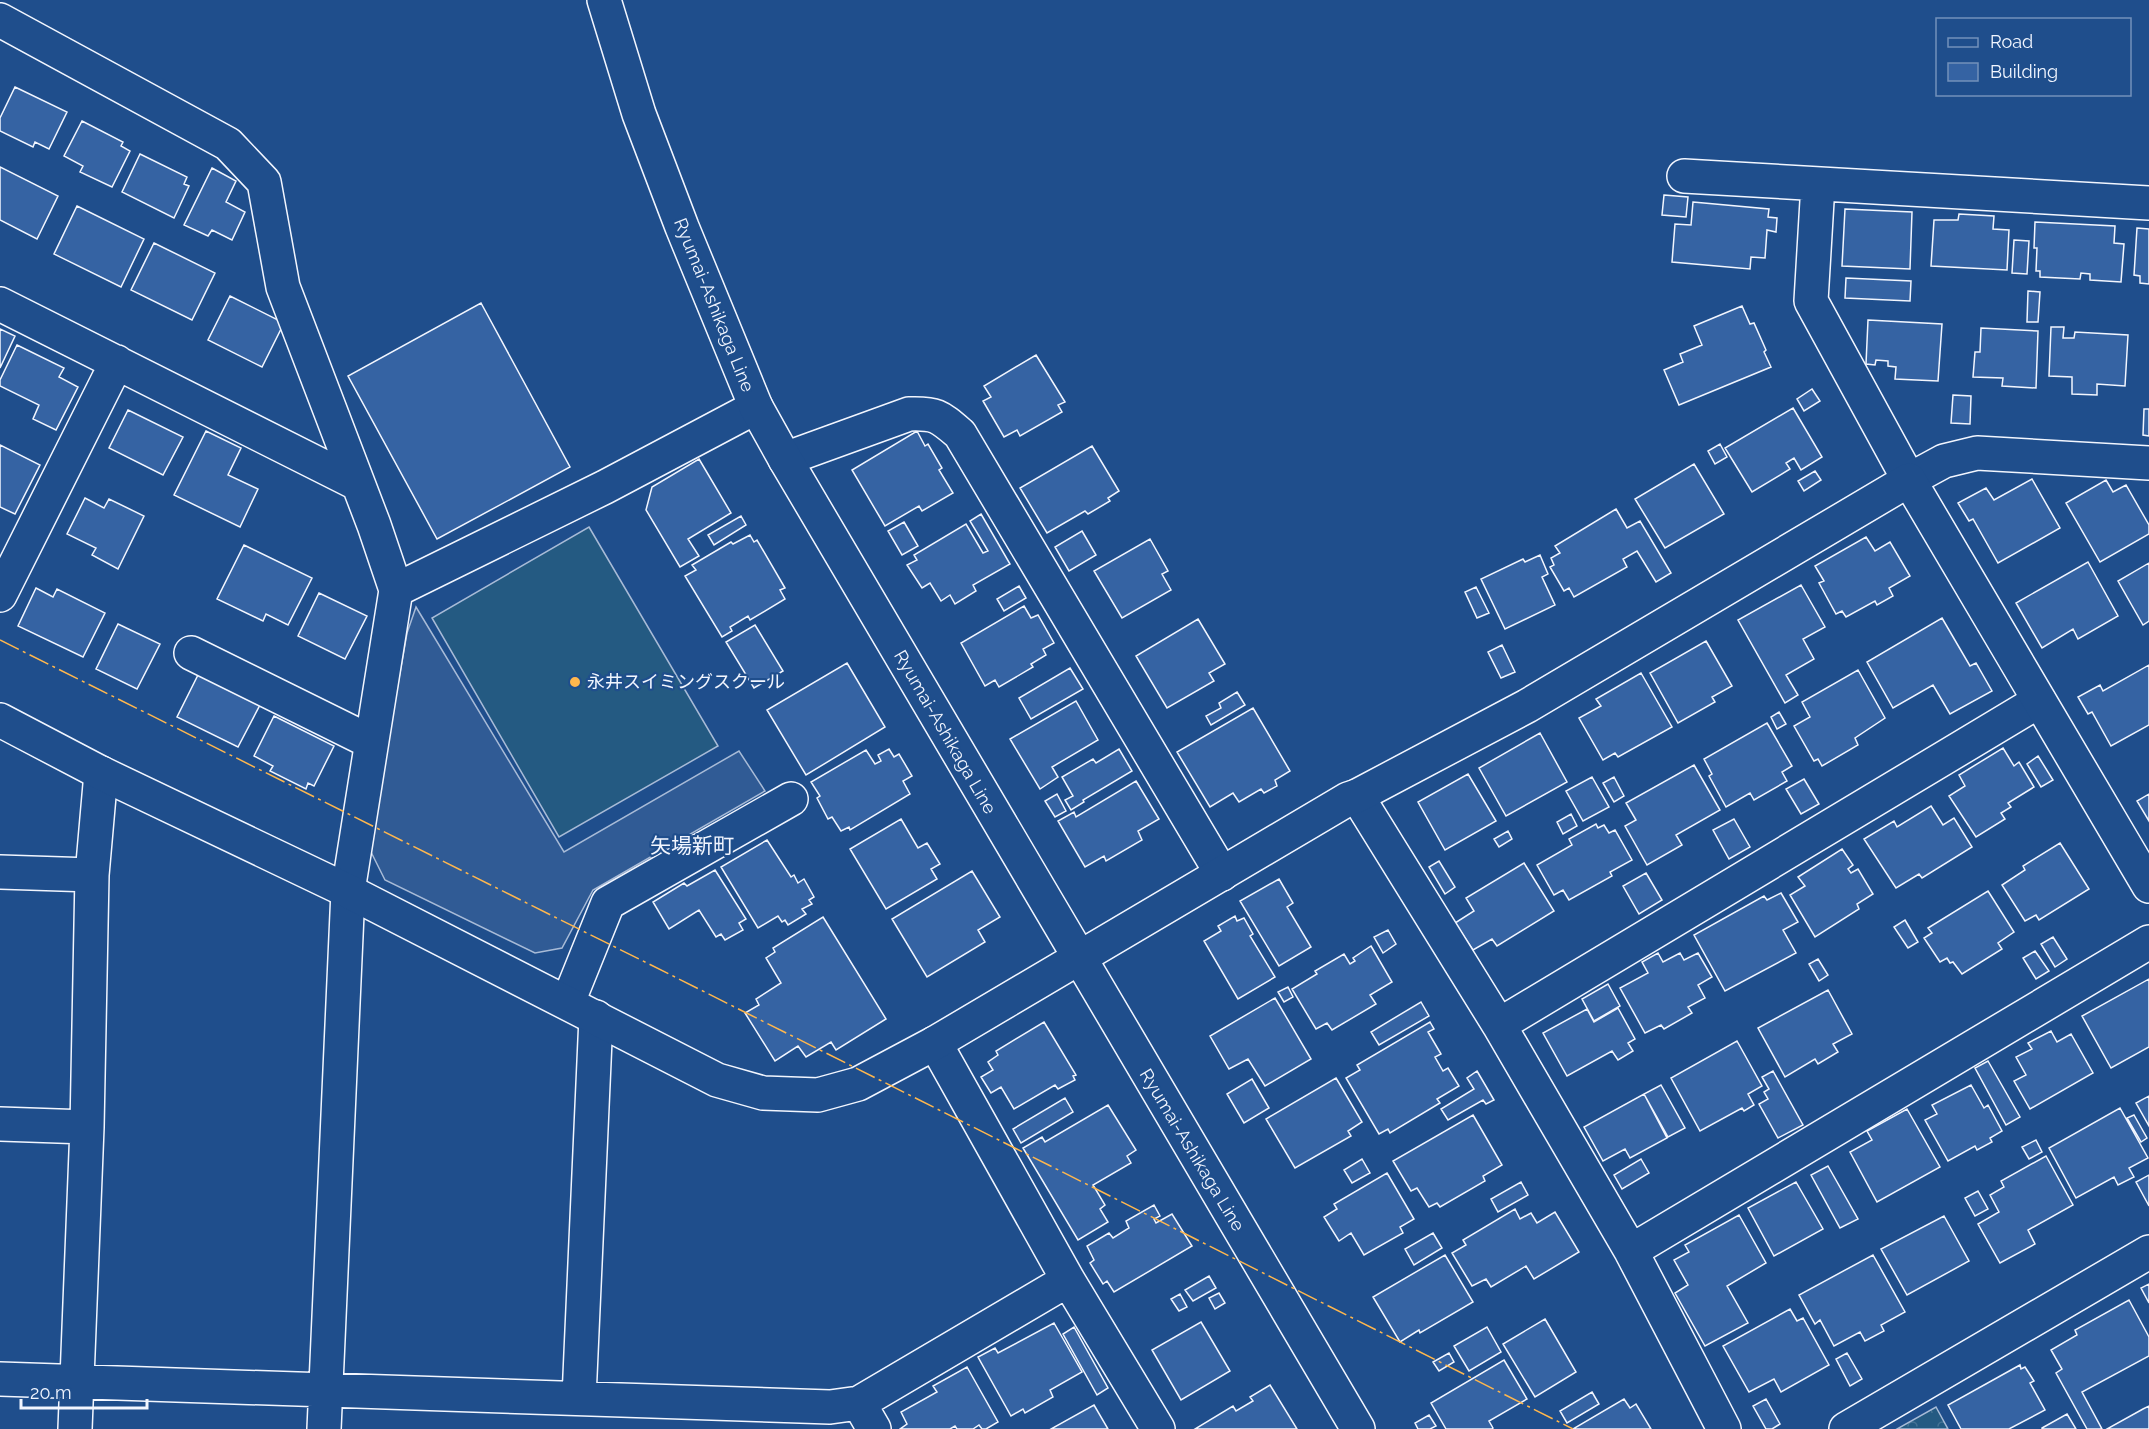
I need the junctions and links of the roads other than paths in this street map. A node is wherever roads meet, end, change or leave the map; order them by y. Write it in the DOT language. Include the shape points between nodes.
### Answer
graph roads {
  1 [pos="604,0"];
  2 [pos="0,20"];
  3 [pos="1684,176"];
  4 [pos="1818,184"];
  5 [pos="2149,203"];
  6 [pos="0,304"];
  7 [pos="117,362"];
  8 [pos="756,407"];
  9 [pos="785,459"];
  10 [pos="2149,464"];
  11 [pos="1909,480"];
  12 [pos="358,484"];
  13 [pos="396,590"];
  14 [pos="0,595"];
  15 [pos="191,653"];
  16 [pos="2039,701"];
  17 [pos="0,720"];
  18 [pos="371,742"];
  19 [pos="101,772"];
  20 [pos="1357,796"];
  21 [pos="790,799"];
  22 [pos="0,872"];
  23 [pos="1222,874"];
  24 [pos="92,875"];
  25 [pos="2149,886"];
  26 [pos="348,891"];
  27 [pos="2149,942"];
  28 [pos="1077,957"];
  29 [pos="582,1010"];
  30 [pos="1499,1025"];
  31 [pos="935,1043"];
  32 [pos="0,1124"];
  33 [pos="87,1127"];
  34 [pos="1630,1251"];
  35 [pos="2149,1252"];
  36 [pos="1068,1280"];
  37 [pos="0,1379"];
  38 [pos="76,1381"];
  39 [pos="326,1390"];
  40 [pos="579,1398"];
  41 [pos="866,1416"];
  42 [pos="75,1429"];
  43 [pos="324,1429"];
  44 [pos="1158,1429"];
  45 [pos="1358,1429"];
  46 [pos="1724,1429"];
  47 [pos="1846,1429"];
  1 -- 8 [label="street, Ryumai-Ashikaga Line" via="681,227"];
  2 -- 12 [label="street" via="228,144 264,182 283,287"];
  3 -- 4 [label="street"];
  4 -- 5 [label="street"];
  4 -- 11 [label="street" via="1811,301"];
  6 -- 7 [label="street"];
  7 -- 12 [label="street"];
  7 -- 14 [label="street"];
  8 -- 9 [label="street, Ryumai-Ashikaga Line"];
  8 -- 13 [label="street"];
  9 -- 23 [label="street" via="909,414 929,413 960,434"];
  9 -- 28 [label="street, Ryumai-Ashikaga Line"];
  10 -- 11 [label="street" via="1977,453 1944,460"];
  11 -- 16 [label="street"];
  11 -- 20 [label="street" via="1527,706"];
  12 -- 13 [label="street"];
  13 -- 18 [label="street"];
  15 -- 18 [label="street"];
  16 -- 25 [label="street"];
  16 -- 30 [label="street"];
  17 -- 19 [label="street"];
  18 -- 26 [label="street"];
  19 -- 24 [label="street"];
  19 -- 26 [label="street"];
  20 -- 23 [label="street"];
  20 -- 30 [label="street"];
  21 -- 29 [label="street" via="608,903"];
  22 -- 24 [label="street"];
  23 -- 28 [label="street"];
  24 -- 33 [label="street"];
  26 -- 29 [label="street"];
  26 -- 39 [label="street"];
  27 -- 34 [label="street"];
  28 -- 31 [label="street"];
  28 -- 45 [label="street, Ryumai-Ashikaga Line"];
  29 -- 31 [label="street" via="717,1080 763,1093 818,1095 858,1084"];
  29 -- 40 [label="street"];
  30 -- 34 [label="street"];
  31 -- 36 [label="street"];
  32 -- 33 [label="street"];
  33 -- 38 [label="street"];
  34 -- 46 [label="street"];
  35 -- 47 [label="street"];
  36 -- 41 [label="street"];
  36 -- 44 [label="street"];
  37 -- 38 [label="street"];
  38 -- 39 [label="street"];
  38 -- 42 [label="street"];
  39 -- 40 [label="street"];
  39 -- 43 [label="street"];
  40 -- 41 [label="street" via="830,1407"];
}
